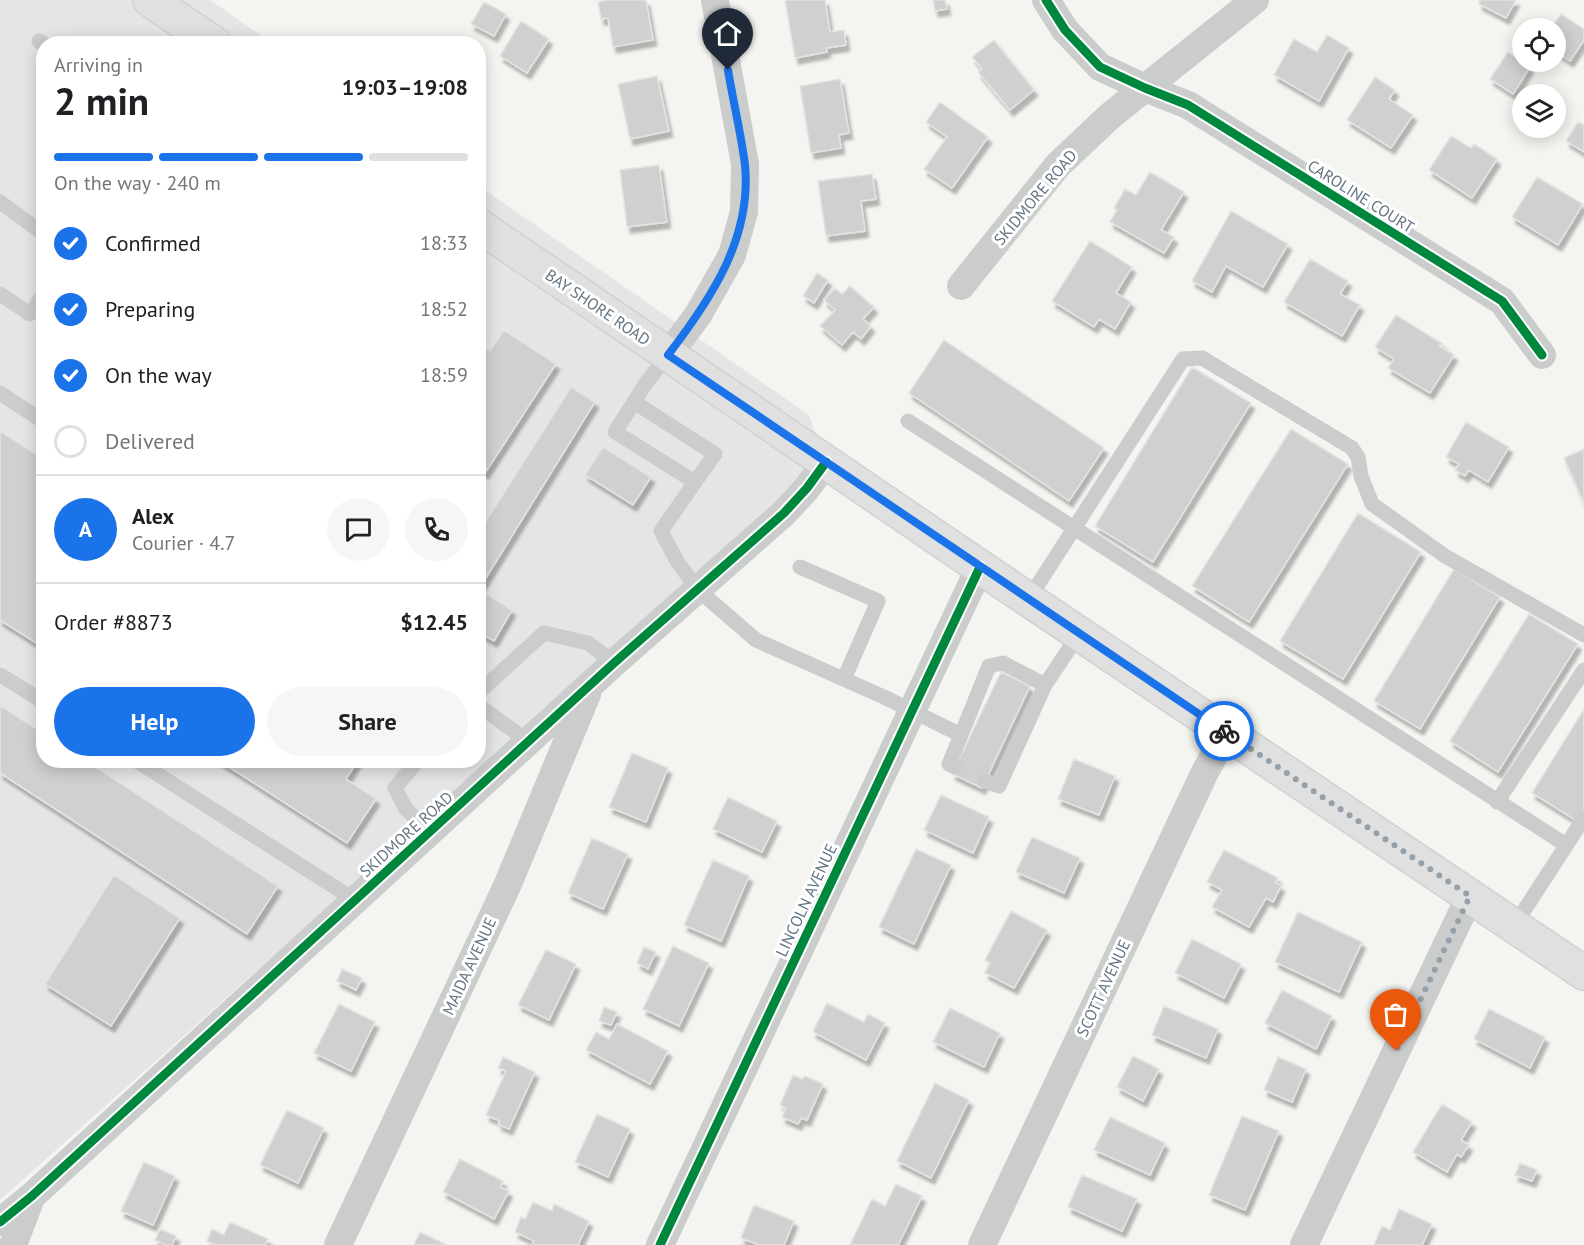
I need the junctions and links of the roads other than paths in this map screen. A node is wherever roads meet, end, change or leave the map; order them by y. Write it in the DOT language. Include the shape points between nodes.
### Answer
graph roads {
  1 [pos="150,0"];
  2 [pos="715,0"];
  3 [pos="1046,0"];
  4 [pos="1255,0"];
  5 [pos="203,36"];
  6 [pos="1144,88"];
  7 [pos="0,202"];
  8 [pos="36,228"];
  9 [pos="486,230"];
  10 [pos="961,286"];
  11 [pos="0,294"];
  12 [pos="36,305"];
  13 [pos="668,355"];
  14 [pos="1542,355"];
  15 [pos="0,393"];
  16 [pos="634,402"];
  17 [pos="36,417"];
  18 [pos="908,421"];
  19 [pos="826,462"];
  20 [pos="695,482"];
  21 [pos="1074,528"];
  22 [pos="800,567"];
  23 [pos="980,567"];
  24 [pos="698,589"];
  25 [pos="1028,600"];
  26 [pos="1079,634"];
  27 [pos="1584,636"];
  28 [pos="614,663"];
  29 [pos="1584,670"];
  30 [pos="0,675"];
  31 [pos="844,679"];
  32 [pos="591,684"];
  33 [pos="1045,685"];
  34 [pos="486,686"];
  35 [pos="36,697"];
  36 [pos="486,711"];
  37 [pos="911,712"];
  38 [pos="967,730"];
  39 [pos="1226,733"];
  40 [pos="529,742"];
  41 [pos="956,766"];
  42 [pos="148,768"];
  43 [pos="411,768"];
  44 [pos="986,780"];
  45 [pos="1497,802"];
  46 [pos="1584,818"];
  47 [pos="430,832"];
  48 [pos="1566,845"];
  49 [pos="1470,896"];
  50 [pos="355,900"];
  51 [pos="1514,926"];
  52 [pos="1584,973"];
  53 [pos="32,1196"];
  54 [pos="0,1222"];
  55 [pos="13,1245"];
  56 [pos="338,1245"];
  57 [pos="660,1245"];
  58 [pos="982,1245"];
  59 [pos="1304,1245"];
  1 -- 5 [label="main road"];
  2 -- 13 [label="street" via="745,164 744,212 732,255 698,315"];
  3 -- 6 [label="street, CAROLINE COURT" via="1065,30 1100,67"];
  4 -- 6 [label="street, SKIDMORE ROAD"];
  6 -- 10 [label="street, SKIDMORE ROAD" via="1058,165"];
  6 -- 14 [label="street, CAROLINE COURT" via="1188,105 1502,301"];
  7 -- 8 [label="lane"];
  9 -- 13 [label="main road, BAY SHORE ROAD"];
  11 -- 12 [label="lane" via="30,314"];
  13 -- 16 [label="lane"];
  13 -- 19 [label="main road, BAY SHORE ROAD"];
  15 -- 17 [label="lane"];
  16 -- 20 [label="lane" via="615,432"];
  16 -- 20 [label="lane" via="715,454"];
  18 -- 21 [label="lane"];
  19 -- 23 [label="main road, BAY SHORE ROAD"];
  19 -- 24 [label="street, SKIDMORE ROAD" via="784,513"];
  20 -- 24 [label="lane" via="661,531"];
  21 -- 25 [label="lane"];
  21 -- 27 [label="lane" via="1183,358 1202,358 1352,448 1372,504 1445,556"];
  21 -- 45 [label="lane"];
  22 -- 31 [label="lane" via="878,601"];
  23 -- 25 [label="main road, BAY SHORE ROAD"];
  23 -- 37 [label="street, LINCOLN AVENUE"];
  24 -- 28 [label="street, SKIDMORE ROAD"];
  24 -- 31 [label="lane" via="756,640"];
  25 -- 26 [label="main road, BAY SHORE ROAD"];
  26 -- 33 [label="lane"];
  26 -- 39 [label="main road, BAY SHORE ROAD"];
  28 -- 32 [label="street, SKIDMORE ROAD"];
  28 -- 34 [label="lane" via="588,643 544,633"];
  29 -- 45 [label="lane"];
  30 -- 35 [label="lane"];
  31 -- 37 [label="lane"];
  32 -- 40 [label="street, SKIDMORE ROAD"];
  32 -- 56 [label="street, MAIDA AVENUE" via="507,886"];
  33 -- 38 [label="lane" via="1003,663 989,666 982,697"];
  33 -- 44 [label="lane" via="1024,716 1001,764 999,786"];
  36 -- 40 [label="lane"];
  37 -- 38 [label="lane"];
  37 -- 57 [label="street, LINCOLN AVENUE"];
  38 -- 41 [label="lane" via="949,764"];
  39 -- 49 [label="main road, BAY SHORE ROAD"];
  39 -- 58 [label="street, SCOTT AVENUE"];
  40 -- 47 [label="street, SKIDMORE ROAD"];
  42 -- 50 [label="lane"];
  43 -- 47 [label="lane" via="394,788 406,809"];
  45 -- 48 [label="lane"];
  46 -- 48 [label="lane"];
  47 -- 50 [label="street, SKIDMORE ROAD"];
  48 -- 51 [label="lane"];
  49 -- 51 [label="main road, BAY SHORE ROAD"];
  49 -- 59 [label="street"];
  50 -- 53 [label="street, SKIDMORE ROAD"];
  51 -- 52 [label="main road, BAY SHORE ROAD"];
  53 -- 54 [label="street, SKIDMORE ROAD"];
  53 -- 55 [label="street"];
}
